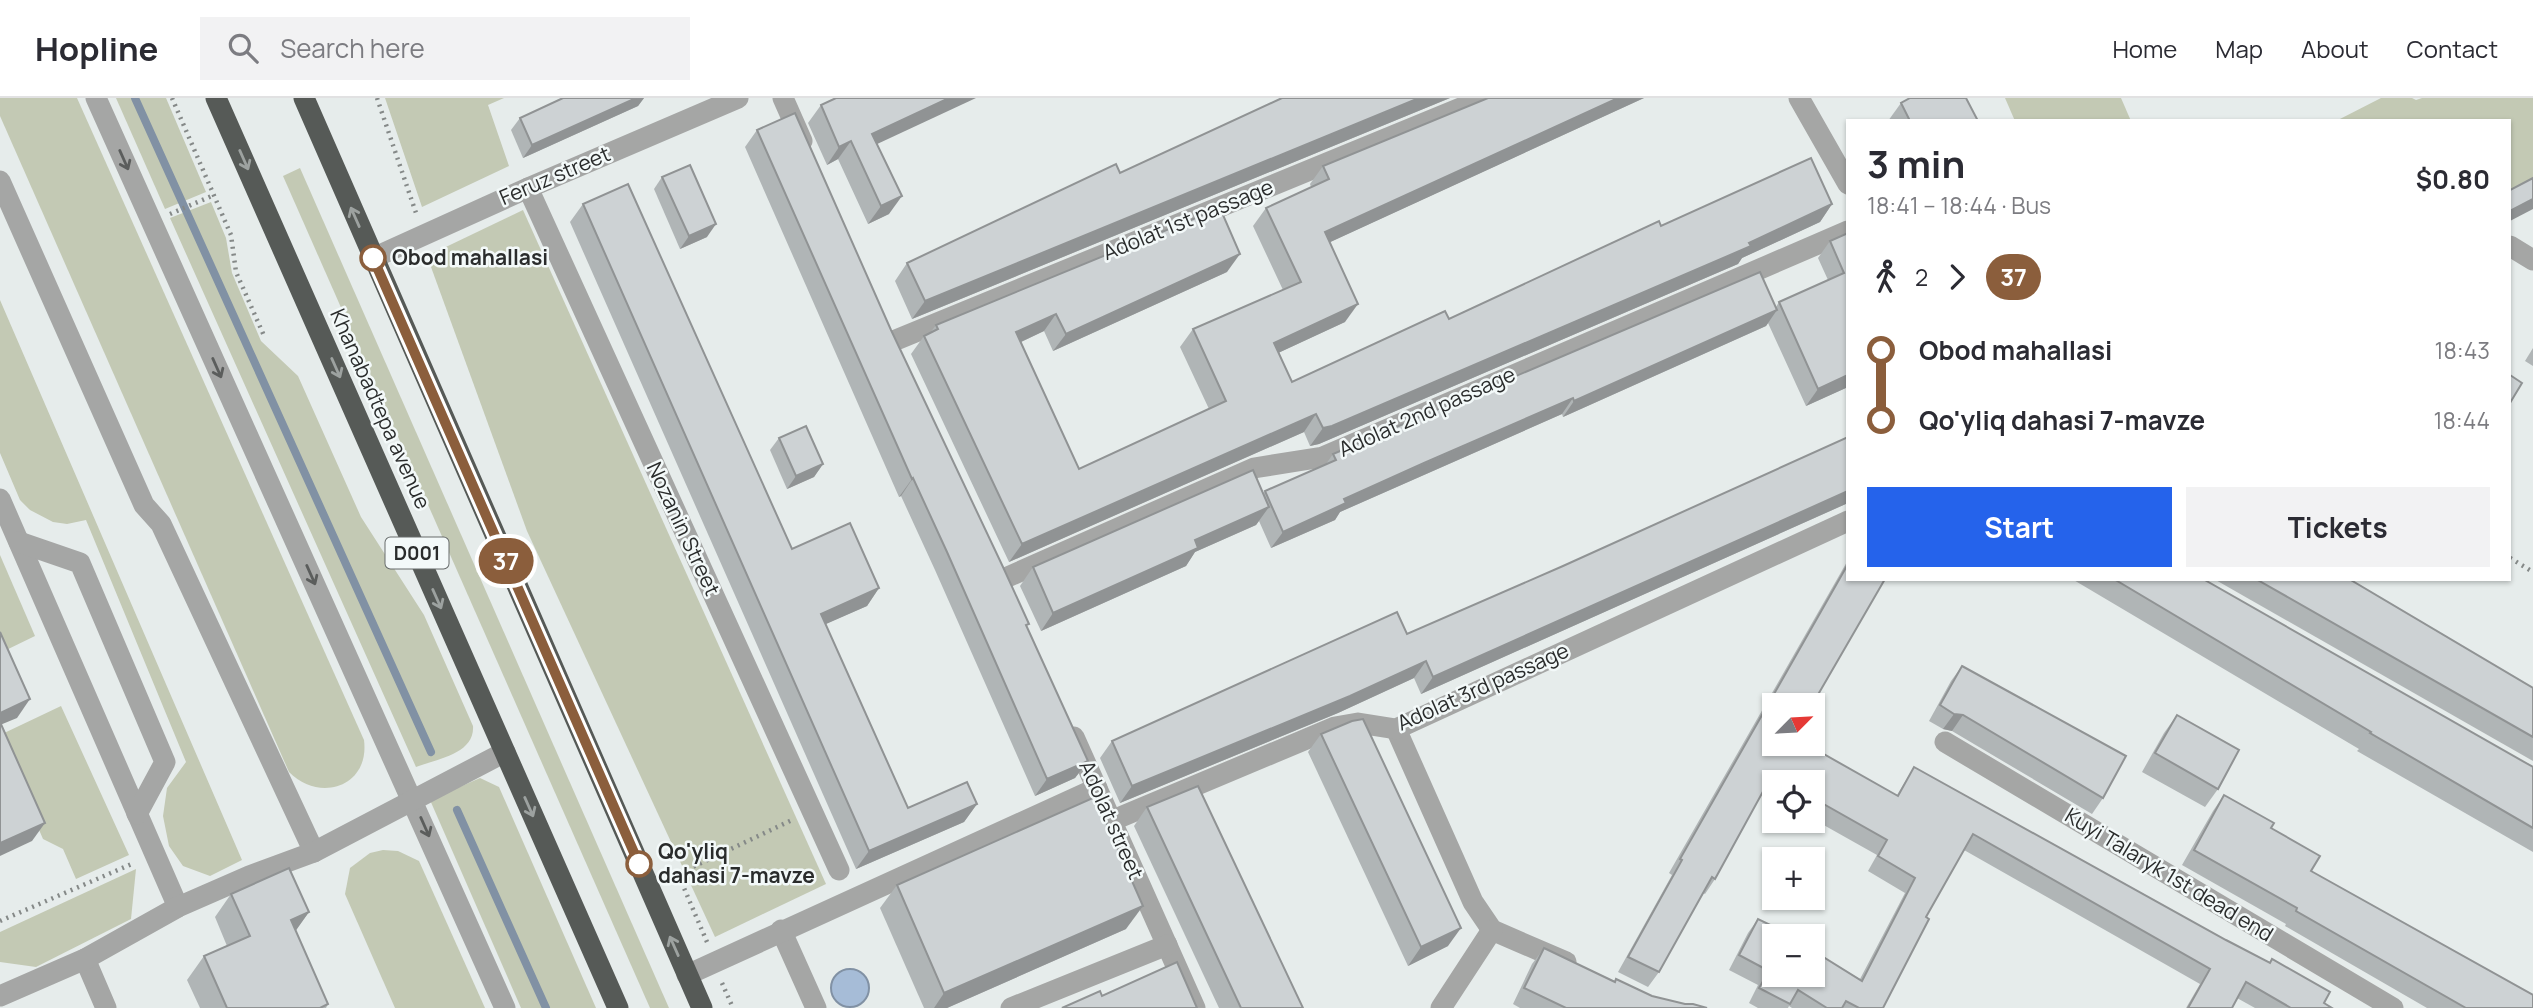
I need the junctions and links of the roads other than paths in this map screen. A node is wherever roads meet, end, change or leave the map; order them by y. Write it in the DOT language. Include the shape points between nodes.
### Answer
graph roads {
  1 [pos="96,98"];
  2 [pos="216,98"];
  3 [pos="304,98"];
  4 [pos="738,98"];
  5 [pos="783,98"];
  6 [pos="1485,98"];
  7 [pos="1799,98"];
  8 [pos="810,159"];
  9 [pos="1846,180"];
  10 [pos="0,181"];
  11 [pos="528,187"];
  12 [pos="1846,232"];
  13 [pos="2511,247"];
  14 [pos="373,258"];
  15 [pos="2533,260"];
  16 [pos="880,318"];
  17 [pos="0,499"];
  18 [pos="1846,522"];
  19 [pos="19,542"];
  20 [pos="1014,604"];
  21 [pos="1064,714"];
  22 [pos="1396,729"];
  23 [pos="1945,742"];
  24 [pos="505,752"];
  25 [pos="1097,788"];
  26 [pos="412,799"];
  27 [pos="137,814"];
  28 [pos="1111,821"];
  29 [pos="314,852"];
  30 [pos="839,870"];
  31 [pos="178,907"];
  32 [pos="781,930"];
  33 [pos="1492,930"];
  34 [pos="1167,945"];
  35 [pos="85,958"];
  36 [pos="1587,972"];
  37 [pos="687,975"];
  38 [pos="0,996"];
  39 [pos="106,1008"];
  40 [pos="505,1008"];
  41 [pos="618,1008"];
  42 [pos="702,1008"];
  43 [pos="816,1008"];
  44 [pos="1011,1008"];
  45 [pos="1195,1008"];
  46 [pos="1441,1008"];
  47 [pos="2393,1008"];
  1 -- 26 [label="street, one-way"];
  2 -- 24 [label="highway, Khanabadtepa avenue / D001, one-way"];
  14 -- 3 [label="highway, one-way"];
  4 -- 11 [label="street, Feruz street"];
  5 -- 8 [label="street"];
  6 -- 16 [label="street, Adolat 1st passage" via="894,348"];
  7 -- 9 [label="street"];
  10 -- 29 [label="street" via="144,506 162,524"];
  11 -- 14 [label="street, Feruz street"];
  11 -- 30 [label="street, Nozanin Street"];
  12 -- 20 [label="street, Adolat 2nd passage" via="1323,457 1254,468 1000,573"];
  13 -- 15 [label="street"];
  37 -- 14 [label="highway, one-way"];
  17 -- 19 [label="street"];
  18 -- 22 [label="street, Adolat 3rd passage"];
  19 -- 27 [label="street"];
  19 -- 27 [label="street" via="80,563 86,575 165,762"];
  21 -- 25 [label="street, Adolat street"];
  22 -- 28 [label="street, Adolat 3rd passage" via="1359,723 1335,727"];
  22 -- 33 [label="street" via="1473,902"];
  23 -- 47 [label="street, Kuyi Talaryk 1st dead end"];
  24 -- 26 [label="street"];
  24 -- 41 [label="highway, Khanabadtepa avenue / D001, one-way"];
  25 -- 28 [label="street, Adolat street"];
  25 -- 32 [label="street"];
  26 -- 29 [label="street"];
  26 -- 40 [label="street, one-way"];
  27 -- 31 [label="street"];
  28 -- 34 [label="street, Adolat street"];
  29 -- 31 [label="street"];
  31 -- 35 [label="street"];
  32 -- 37 [label="street"];
  32 -- 43 [label="street"];
  33 -- 36 [label="street"];
  33 -- 46 [label="street"];
  34 -- 44 [label="street"];
  34 -- 45 [label="street, Adolat street"];
  35 -- 38 [label="street"];
  35 -- 39 [label="street"];
  37 -- 42 [label="highway"];
}
